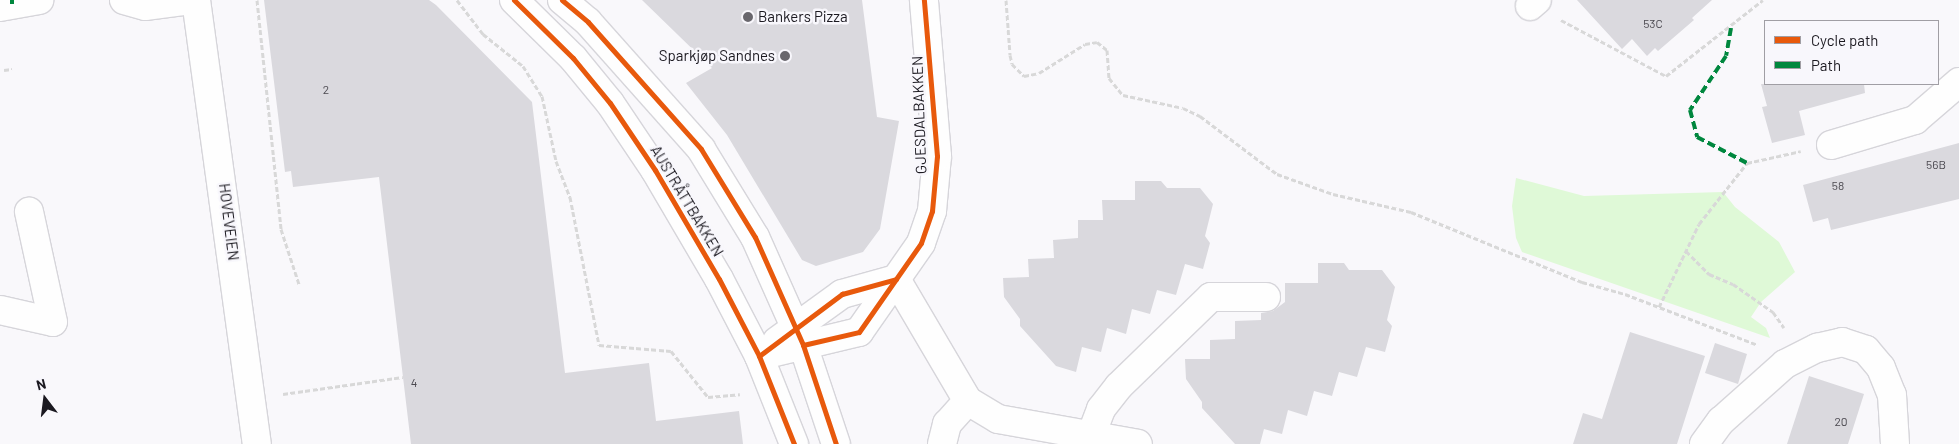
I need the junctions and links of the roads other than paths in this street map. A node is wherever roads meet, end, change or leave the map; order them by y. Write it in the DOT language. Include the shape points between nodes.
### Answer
graph roads {
  1 [pos="39,0"];
  2 [pos="124,0"];
  3 [pos="191,0"];
  4 [pos="196,0"];
  5 [pos="514,0"];
  6 [pos="562,0"];
  7 [pos="924,0"];
  8 [pos="0,7"];
  9 [pos="1959,82"];
  10 [pos="1831,145"];
  11 [pos="29,212"];
  12 [pos="896,279"];
  13 [pos="1266,297"];
  14 [pos="0,310"];
  15 [pos="799,336"];
  16 [pos="759,356"];
  17 [pos="968,402"];
  18 [pos="1090,438"];
  19 [pos="257,444"];
  20 [pos="794,444"];
  21 [pos="836,444"];
  22 [pos="942,444"];
  23 [pos="1138,444"];
  24 [pos="1704,444"];
  25 [pos="1895,444"];
  1 -- 8 [label="main road"];
  2 -- 3 [label="main road" via="145,6"];
  4 -- 19 [label="main road, HOVEVEIEN"];
  5 -- 16 [label="main road, AUSTRÅTTBAKKEN" via="573,58 610,103 689,226"];
  6 -- 15 [label="main road" via="618,54 701,150 755,237"];
  7 -- 12 [label="main road, GJESDALBAKKEN" via="936,156 932,211 921,243"];
  9 -- 10 [label="main road" via="1915,120"];
  11 -- 14 [label="main road" via="53,322"];
  12 -- 15 [label="main road, GJESDALBAKKEN" via="842,294"];
  12 -- 15 [label="main road, GJESDALBAKKEN" via="859,332"];
  12 -- 17 [label="main road"];
  13 -- 18 [label="main road" via="1211,298 1119,386 1101,409"];
  15 -- 16 [label="main road, GJESDALBAKKEN"];
  15 -- 21 [label="main road"];
  16 -- 20 [label="main road, AUSTRÅTTBAKKEN"];
  17 -- 18 [label="main road" via="998,419"];
  17 -- 22 [label="main road" via="947,424"];
  18 -- 23 [label="main road"];
  24 -- 25 [label="main road" via="1721,421 1785,364 1817,348 1842,342 1866,350 1881,368 1892,396"];
}
